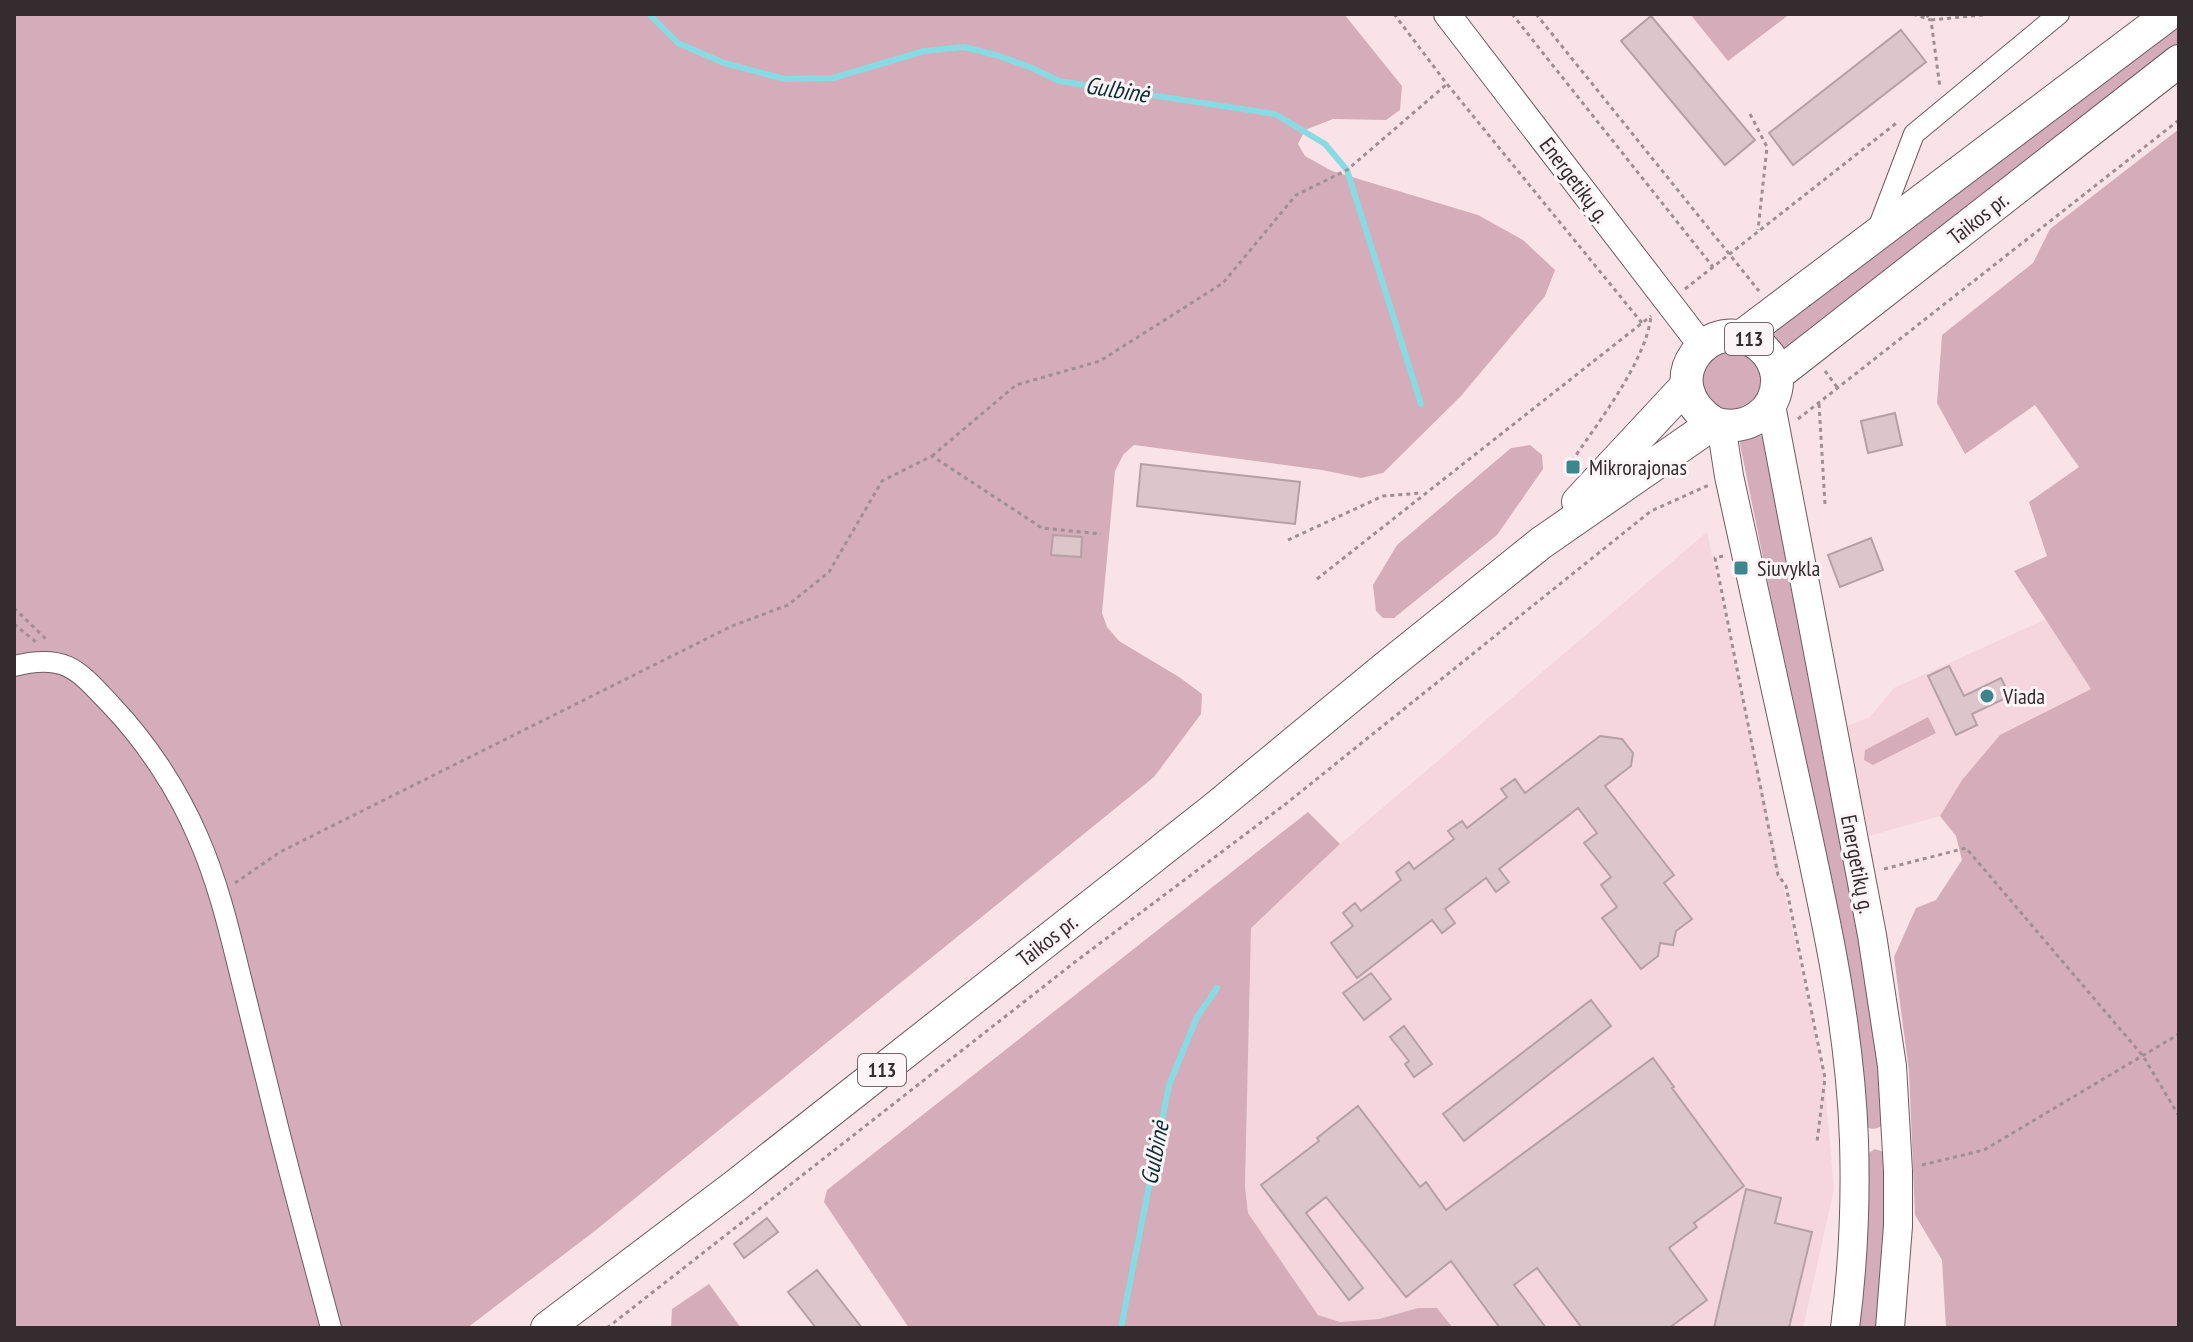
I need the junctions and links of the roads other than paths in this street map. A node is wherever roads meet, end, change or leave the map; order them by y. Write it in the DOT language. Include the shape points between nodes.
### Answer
graph roads {
  1 [pos="1447,14"];
  2 [pos="2059,14"];
  3 [pos="2169,14"];
  4 [pos="2179,61"];
  5 [pos="1875,236"];
  6 [pos="1742,336"];
  7 [pos="1702,346"];
  8 [pos="1686,386"];
  9 [pos="1775,405"];
  10 [pos="1717,424"];
  11 [pos="1541,543"];
  12 [pos="14,666"];
  13 [pos="1897,1137"];
  14 [pos="1854,1140"];
  15 [pos="331,1328"];
  16 [pos="547,1328"];
  17 [pos="1845,1328"];
  18 [pos="1890,1328"];
  1 -- 7 [label="street, Energetikų g." via="1659,309"];
  2 -- 5 [label="street" via="1914,134"];
  3 -- 5 [label="main road"];
  4 -- 9 [label="main road, Taikos pr."];
  5 -- 6 [label="main road"];
  6 -- 7 [label="main road, 113"];
  6 -- 9 [label="main road, 113" via="1773,361"];
  7 -- 8 [label="main road, Taikos pr. / 113" via="1687,371"];
  8 -- 10 [label="main road" via="1700,415"];
  8 -- 11 [label="main road, Taikos pr. / 113"];
  9 -- 10 [label="main road, Taikos pr. / 113" via="1749,423"];
  9 -- 13 [label="main road, Energetikų g." via="1883,996"];
  10 -- 11 [label="main road, Taikos pr. / 113"];
  10 -- 14 [label="main road, Energetikų g." via="1830,943"];
  11 -- 16 [label="main road, Taikos pr. / 113" via="1214,809"];
  12 -- 15 [label="street" via="56,661 92,685 135,731 198,836 219,894"];
  13 -- 14 [label="main road"];
  13 -- 18 [label="main road, Energetikų g." via="1898,1226"];
  14 -- 17 [label="main road, Energetikų g." via="1855,1236"];
}
